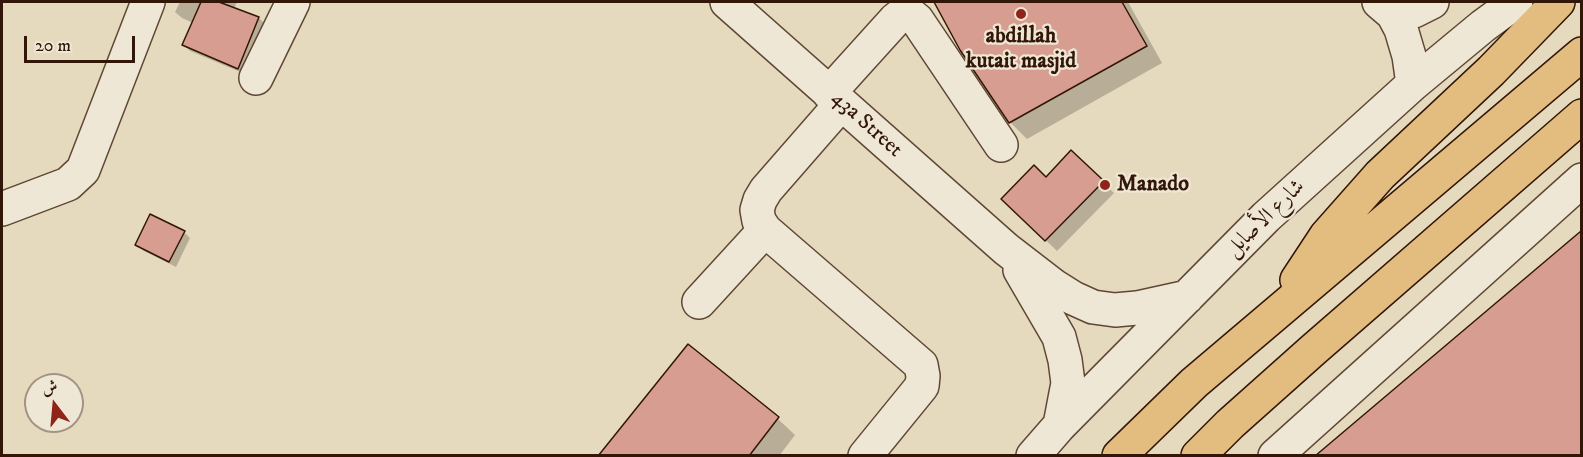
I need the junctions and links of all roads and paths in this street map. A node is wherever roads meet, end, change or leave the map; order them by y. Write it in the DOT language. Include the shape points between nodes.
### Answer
graph roads {
  1 [pos="148,2"];
  2 [pos="293,2"];
  3 [pos="727,2"];
  4 [pos="1432,2"];
  5 [pos="1516,2"];
  6 [pos="1558,2"];
  7 [pos="1386,8"];
  8 [pos="1581,54"];
  9 [pos="256,78"];
  10 [pos="1413,84"];
  11 [pos="835,98"];
  12 [pos="1581,117"];
  13 [pos="1001,145"];
  14 [pos="1581,180"];
  15 [pos="2,209"];
  16 [pos="765,230"];
  17 [pos="1006,249"];
  18 [pos="1187,297"];
  19 [pos="699,302"];
  20 [pos="1280,309"];
  21 [pos="1060,425"];
  22 [pos="865,456"];
  23 [pos="1033,456"];
  24 [pos="1119,456"];
  25 [pos="1198,456"];
  26 [pos="1275,456"];
  1 -- 15 [label="street" via="83,170 68,184"];
  2 -- 9 [label="street"];
  3 -- 11 [label="street, 43a Street"];
  4 -- 7 [label="street" via="1414,11"];
  5 -- 10 [label="street, شارع الأصايل"];
  6 -- 20 [label="main road" via="1380,175 1326,236"];
  7 -- 10 [label="street" via="1401,29"];
  8 -- 20 [label="main road"];
  10 -- 18 [label="street, شارع الأصايل" via="1266,217"];
  11 -- 13 [label="street" via="895,20 912,16"];
  11 -- 16 [label="street" via="760,200 759,221"];
  11 -- 17 [label="street, 43a Street"];
  12 -- 25 [label="main road" via="1313,350"];
  14 -- 26 [label="street"];
  16 -- 19 [label="street"];
  16 -- 22 [label="street" via="921,365 922,386"];
  17 -- 18 [label="street, 43a Street" via="1072,298 1093,307 1137,308"];
  17 -- 21 [label="street, 43a Street" via="1059,337 1068,383"];
  18 -- 21 [label="street, شارع الأصايل"];
  20 -- 24 [label="main road" via="1194,382"];
  21 -- 23 [label="street, شارع الأصايل"];
}
